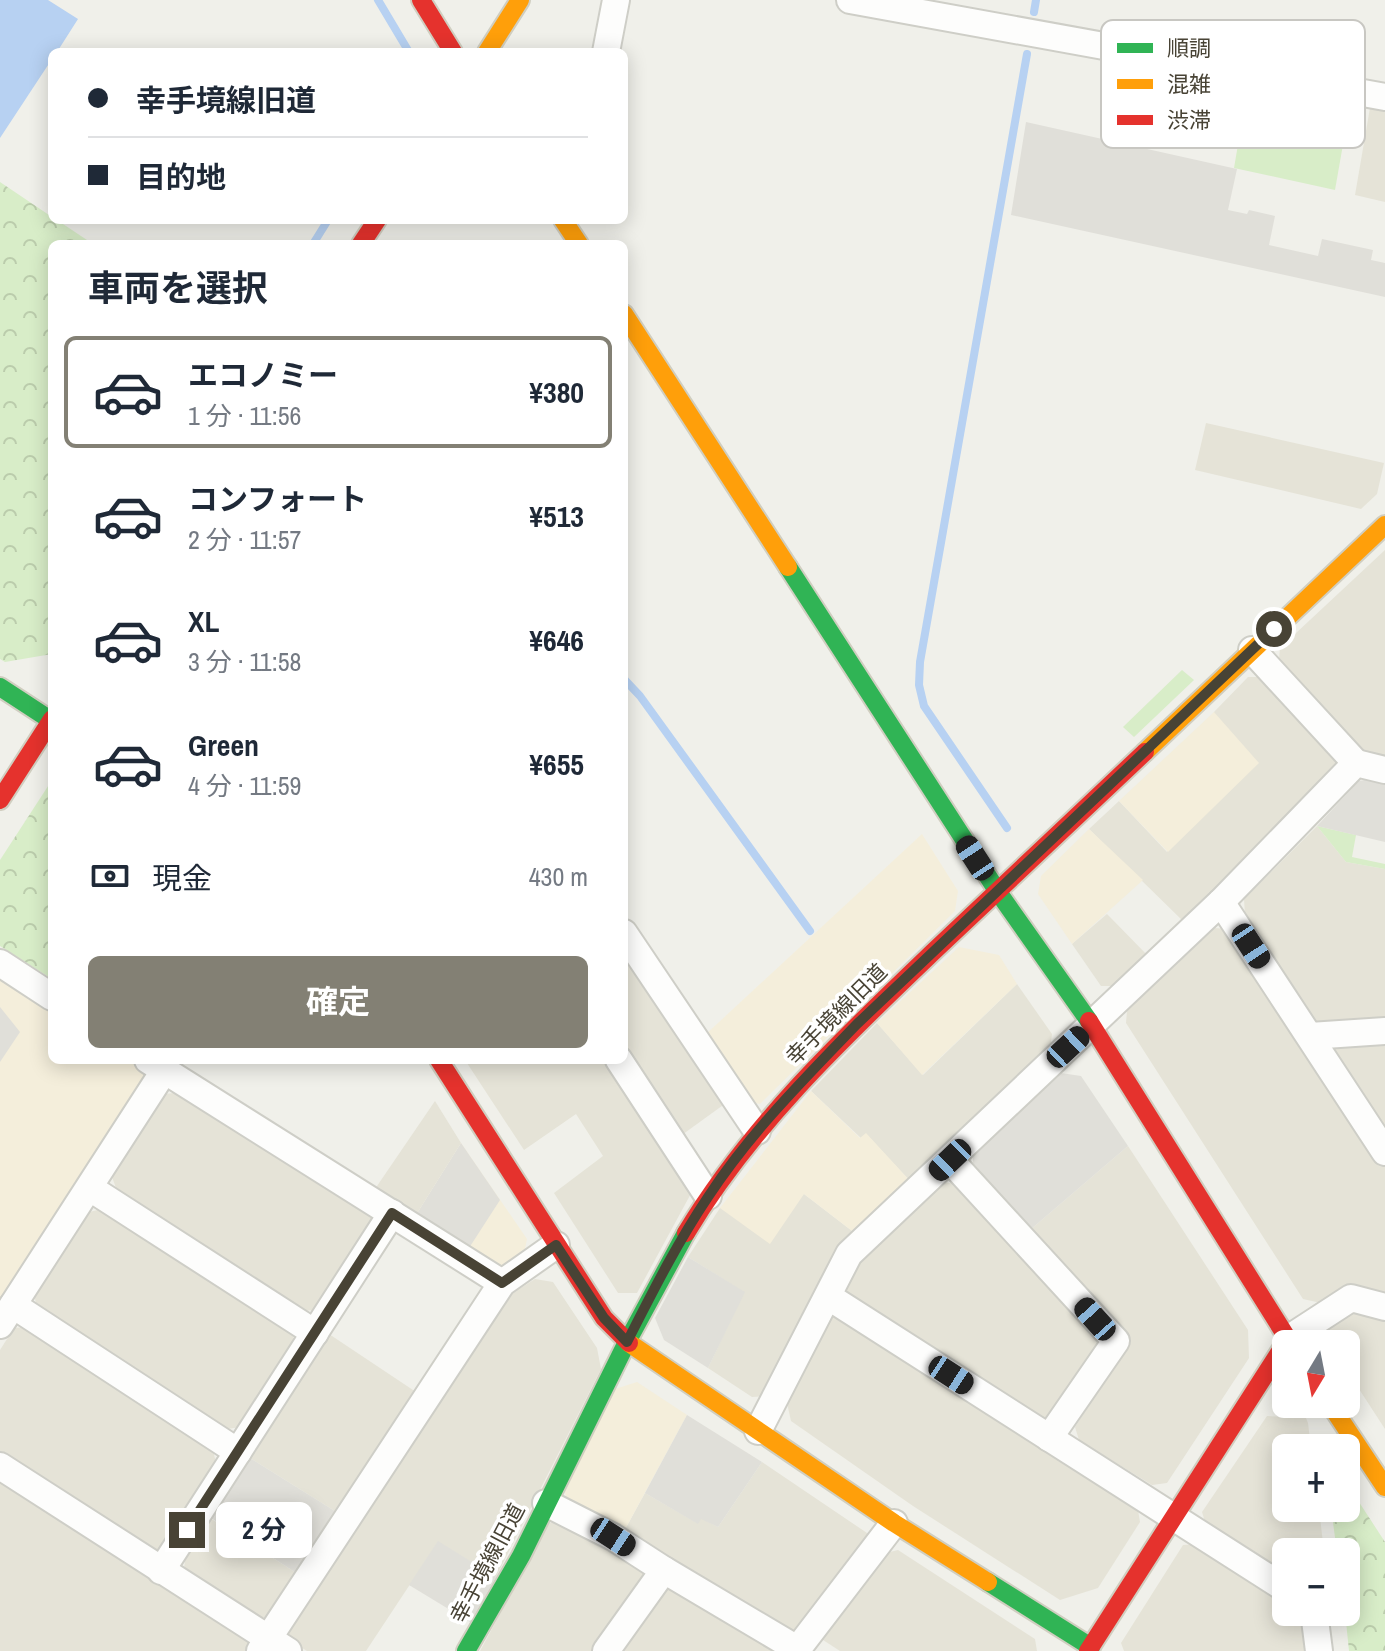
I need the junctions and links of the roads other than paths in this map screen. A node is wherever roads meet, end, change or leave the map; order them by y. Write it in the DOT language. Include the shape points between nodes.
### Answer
graph roads {
  1 [pos="421,0"];
  2 [pos="520,0"];
  3 [pos="616,0"];
  4 [pos="850,0"];
  5 [pos="1101,46"];
  6 [pos="451,48"];
  7 [pos="490,48"];
  8 [pos="607,48"];
  9 [pos="1365,93"];
  10 [pos="1385,97"];
  11 [pos="628,320"];
  12 [pos="1385,525"];
  13 [pos="1252,650"];
  14 [pos="0,687"];
  15 [pos="48,717"];
  16 [pos="48,726"];
  17 [pos="1356,763"];
  18 [pos="1385,770"];
  19 [pos="0,800"];
  20 [pos="998,892"];
  21 [pos="1221,902"];
  22 [pos="628,939"];
  23 [pos="0,963"];
  24 [pos="48,994"];
  25 [pos="1092,1026"];
  26 [pos="1385,1031"];
  27 [pos="1310,1036"];
  28 [pos="442,1064"];
  29 [pos="622,1064"];
  30 [pos="156,1066"];
  31 [pos="757,1131"];
  32 [pos="1385,1152"];
  33 [pos="950,1160"];
  34 [pos="90,1188"];
  35 [pos="708,1196"];
  36 [pos="392,1213"];
  37 [pos="556,1245"];
  38 [pos="502,1283"];
  39 [pos="829,1297"];
  40 [pos="1385,1307"];
  41 [pos="6,1315"];
  42 [pos="1282,1330"];
  43 [pos="1306,1330"];
  44 [pos="315,1333"];
  45 [pos="627,1342"];
  46 [pos="1272,1368"];
  47 [pos="1339,1418"];
  48 [pos="758,1431"];
  49 [pos="1049,1438"];
  50 [pos="238,1452"];
  51 [pos="0,1466"];
  52 [pos="1385,1487"];
  53 [pos="546,1503"];
  54 [pos="1175,1516"];
  55 [pos="894,1523"];
  56 [pos="664,1570"];
  57 [pos="161,1571"];
  58 [pos="1272,1580"];
  59 [pos="1316,1626"];
  60 [pos="272,1647"];
  61 [pos="806,1647"];
  62 [pos="1093,1650"];
  63 [pos="466,1651"];
  64 [pos="606,1651"];
  65 [pos="1319,1651"];
  1 -- 6 [label="street"];
  2 -- 7 [label="street"];
  3 -- 8 [label="street"];
  4 -- 5 [label="street"];
  9 -- 10 [label="street"];
  11 -- 20 [label="street"];
  12 -- 13 [label="street, 幸手境線旧道"];
  13 -- 17 [label="street"];
  13 -- 20 [label="street, 幸手境線旧道"];
  14 -- 15 [label="street"];
  16 -- 19 [label="street"];
  17 -- 18 [label="street"];
  17 -- 21 [label="street"];
  20 -- 25 [label="street"];
  20 -- 31 [label="street, 幸手境線旧道" via="857,1024"];
  21 -- 25 [label="street"];
  21 -- 27 [label="street"];
  22 -- 31 [label="street"];
  23 -- 24 [label="street"];
  25 -- 33 [label="street"];
  25 -- 42 [label="street"];
  26 -- 27 [label="street"];
  27 -- 32 [label="street"];
  28 -- 37 [label="street"];
  29 -- 35 [label="street"];
  30 -- 34 [label="street"];
  30 -- 36 [label="street"];
  31 -- 35 [label="street, 幸手境線旧道"];
  33 -- 39 [label="street" via="849,1254"];
  33 -- 49 [label="street" via="1116,1341"];
  34 -- 41 [label="street"];
  34 -- 44 [label="street"];
  35 -- 45 [label="street, 幸手境線旧道"];
  36 -- 38 [label="street"];
  36 -- 44 [label="street"];
  37 -- 38 [label="street"];
  37 -- 45 [label="street" via="604,1318"];
  38 -- 60 [label="street"];
  39 -- 48 [label="street"];
  39 -- 49 [label="street"];
  40 -- 43 [label="street" via="1351,1298"];
  41 -- 50 [label="street"];
  44 -- 50 [label="street"];
  45 -- 48 [label="street"];
  45 -- 53 [label="street, 幸手境線旧道"];
  46 -- 54 [label="street"];
  47 -- 52 [label="street"];
  48 -- 55 [label="street"];
  49 -- 54 [label="street"];
  50 -- 57 [label="street"];
  51 -- 57 [label="street"];
  53 -- 56 [label="street"];
  53 -- 63 [label="street, 幸手境線旧道"];
  54 -- 58 [label="street"];
  54 -- 62 [label="street"];
  55 -- 61 [label="street"];
  55 -- 62 [label="street"];
  56 -- 61 [label="street"];
  56 -- 64 [label="street"];
  57 -- 60 [label="street"];
  59 -- 65 [label="street"];
}
